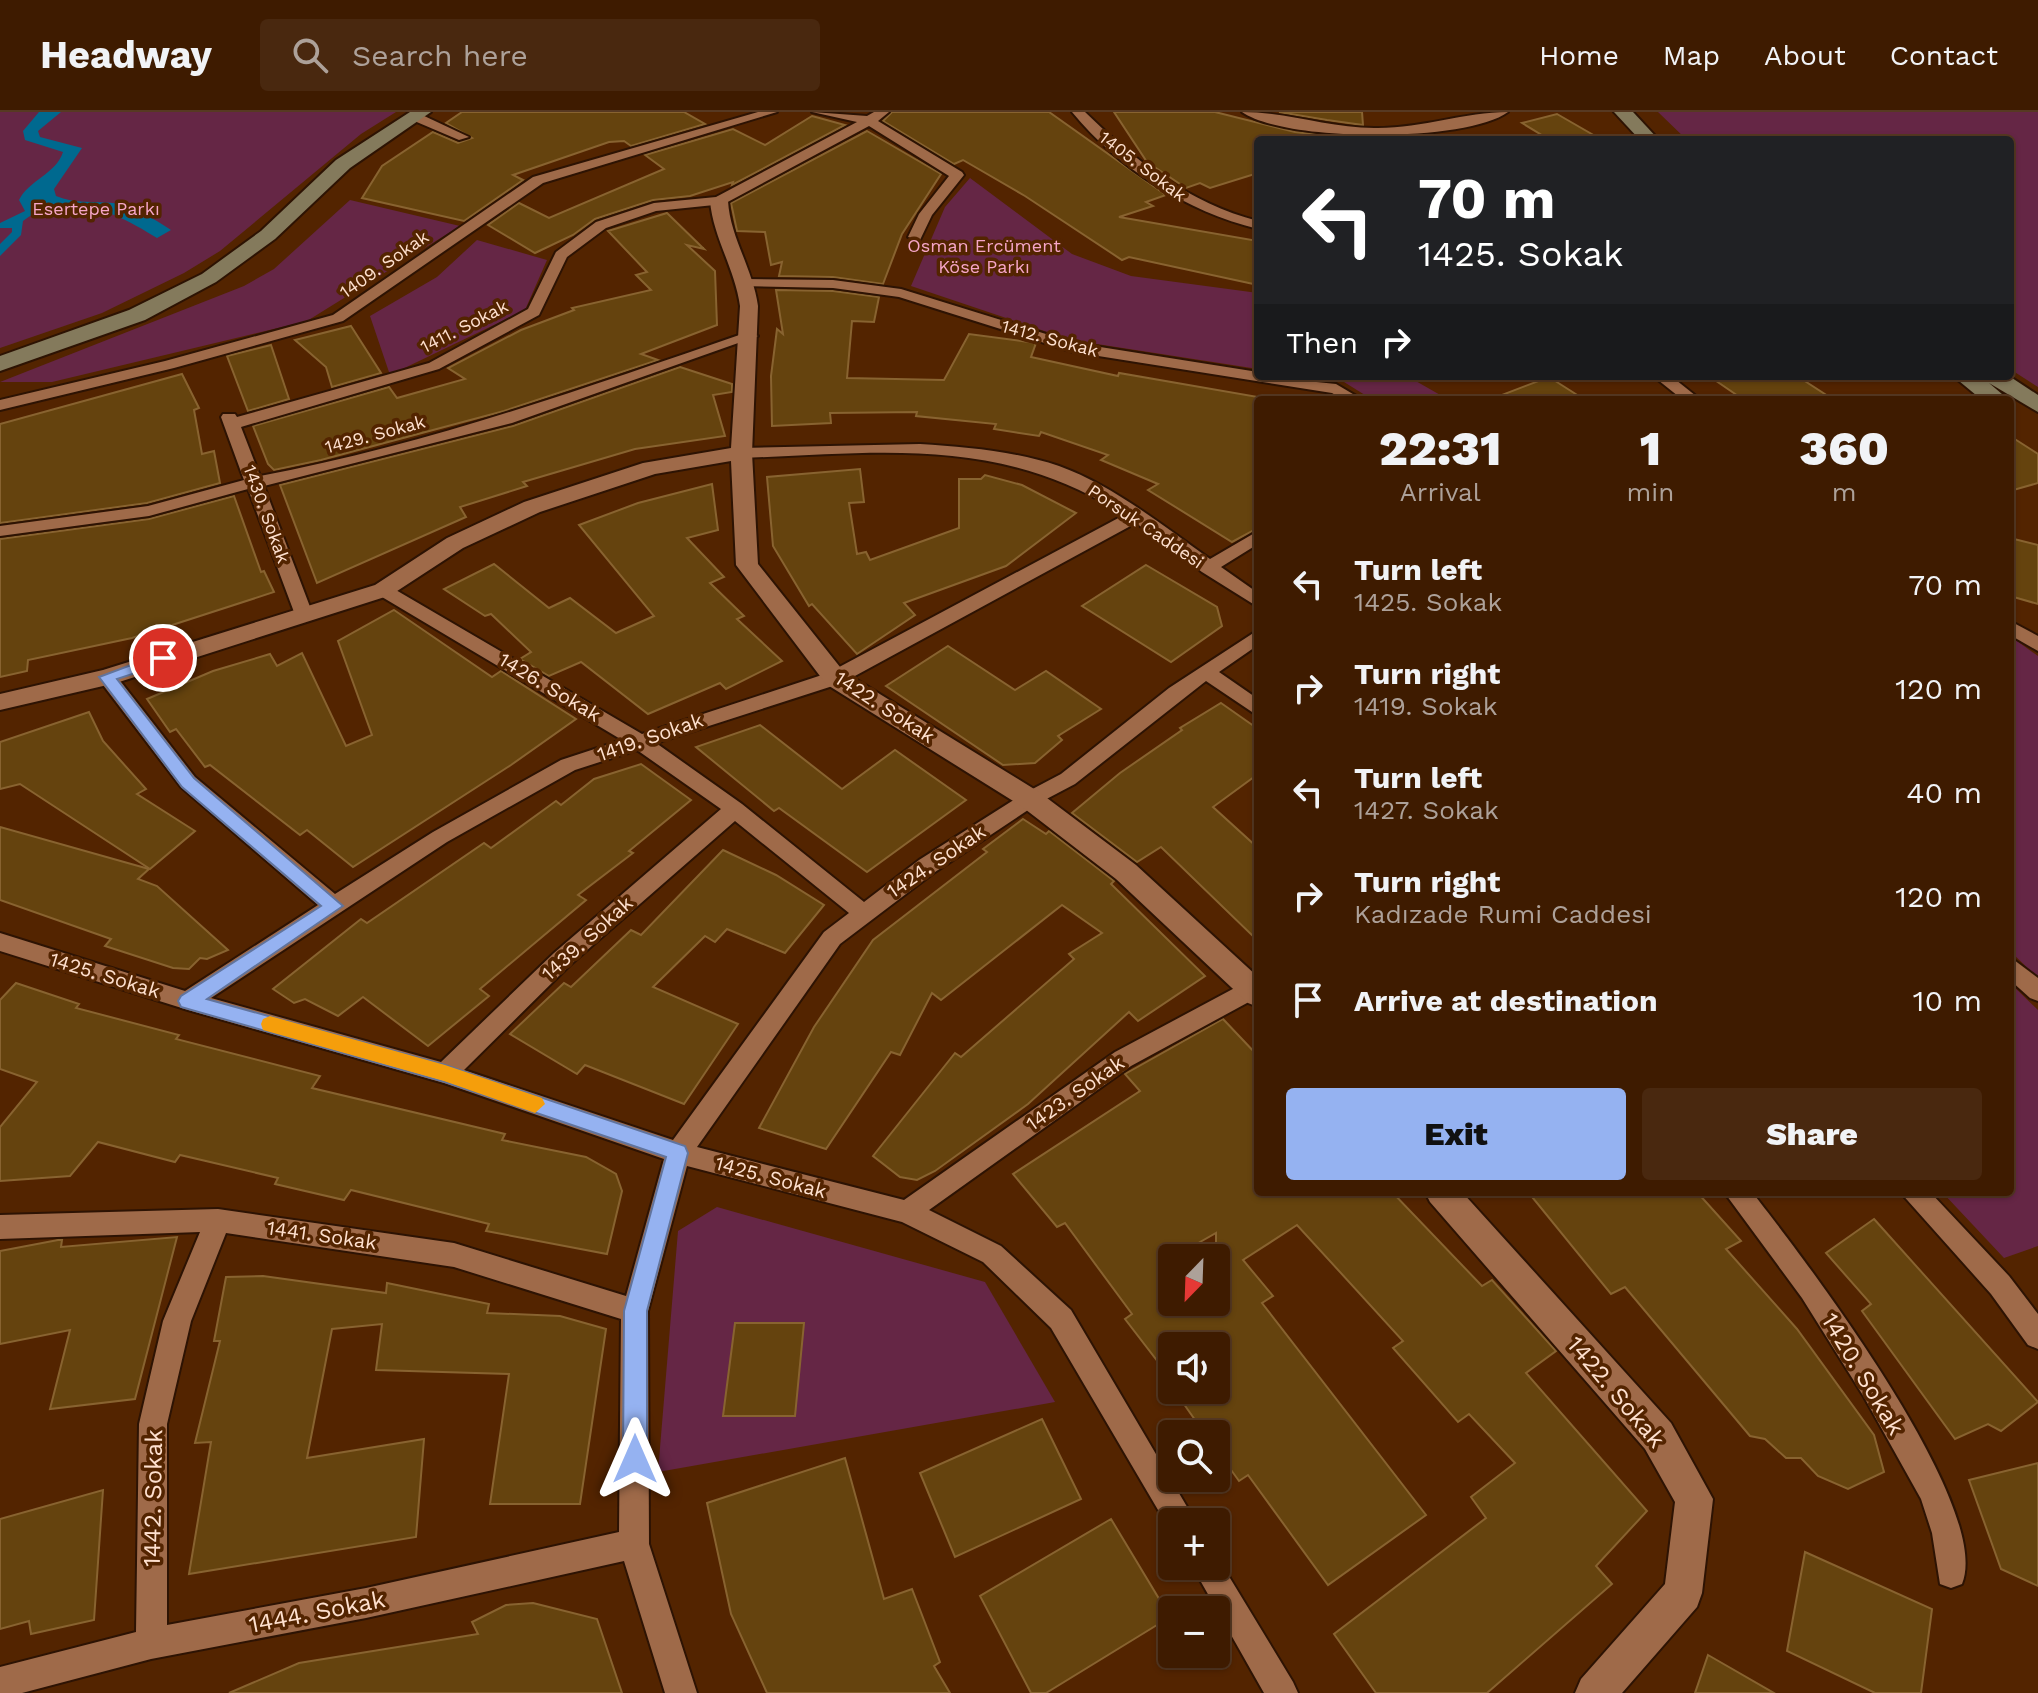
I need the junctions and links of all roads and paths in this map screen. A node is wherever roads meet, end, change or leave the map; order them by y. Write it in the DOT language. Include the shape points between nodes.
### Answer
graph roads {
  1 [pos="771,112"];
  2 [pos="818,112"];
  3 [pos="883,112"];
  4 [pos="1078,112"];
  5 [pos="1248,112"];
  6 [pos="1502,112"];
  7 [pos="1623,112"];
  8 [pos="1650,112"];
  9 [pos="419,114"];
  10 [pos="868,120"];
  11 [pos="1658,135"];
  12 [pos="463,137"];
  13 [pos="719,201"];
  14 [pos="1254,224"];
  15 [pos="915,237"];
  16 [pos="746,283"];
  17 [pos="750,336"];
  18 [pos="0,364"];
  19 [pos="1254,376"];
  20 [pos="1280,380"];
  21 [pos="1666,380"];
  22 [pos="1970,380"];
  23 [pos="1999,380"];
  24 [pos="1348,396"];
  25 [pos="1688,396"];
  26 [pos="1992,396"];
  27 [pos="0,405"];
  28 [pos="2038,405"];
  29 [pos="2014,412"];
  30 [pos="230,421"];
  31 [pos="2038,429"];
  32 [pos="741,453"];
  33 [pos="256,482"];
  34 [pos="1134,517"];
  35 [pos="0,531"];
  36 [pos="1254,539"];
  37 [pos="1208,568"];
  38 [pos="383,590"];
  39 [pos="1254,598"];
  40 [pos="303,612"];
  41 [pos="2014,630"];
  42 [pos="1254,639"];
  43 [pos="2038,645"];
  44 [pos="1207,673"];
  45 [pos="107,677"];
  46 [pos="835,678"];
  47 [pos="0,702"];
  48 [pos="1254,706"];
  49 [pos="637,740"];
  50 [pos="1030,799"];
  51 [pos="735,809"];
  52 [pos="334,906"];
  53 [pos="862,912"];
  54 [pos="0,942"];
  55 [pos="2014,970"];
  56 [pos="1254,991"];
  57 [pos="2038,992"];
  58 [pos="1254,993"];
  59 [pos="188,1001"];
  60 [pos="445,1073"];
  61 [pos="678,1153"];
  62 [pos="1445,1196"];
  63 [pos="1740,1196"];
  64 [pos="1917,1196"];
  65 [pos="907,1212"];
  66 [pos="218,1220"];
  67 [pos="0,1227"];
  68 [pos="635,1311"];
  69 [pos="2038,1336"];
  70 [pos="1173,1508"];
  71 [pos="634,1544"];
  72 [pos="1951,1573"];
  73 [pos="1215,1580"];
  74 [pos="151,1643"];
  75 [pos="0,1683"];
  76 [pos="681,1693"];
  77 [pos="1282,1693"];
  78 [pos="1595,1693"];
  1 -- 27 [label="street, 1409. Sokak" via="538,180 338,318"];
  2 -- 10 [label="street"];
  3 -- 10 [label="street"];
  4 -- 14 [label="street, 1405. Sokak" via="1179,195 1208,212"];
  5 -- 6 [label="street" via="1351,132 1409,132 1455,127"];
  7 -- 11 [label="main road"];
  8 -- 11 [label="main road"];
  9 -- 12 [label="street"];
  9 -- 18 [label="main road" via="343,164 268,235 209,278 137,315"];
  10 -- 13 [label="street"];
  10 -- 15 [label="street" via="957,175"];
  13 -- 16 [label="street, 1422. Sokak"];
  13 -- 30 [label="street, 1411. Sokak" via="654,207 601,225 561,255 534,312 434,366"];
  16 -- 17 [label="street, 1422. Sokak"];
  16 -- 19 [label="street, 1412. Sokak" via="833,284 901,293 1073,347"];
  17 -- 32 [label="street, 1422. Sokak"];
  17 -- 33 [label="street, 1429. Sokak" via="506,420"];
  20 -- 24 [label="street, 1412. Sokak" via="1336,389"];
  21 -- 25 [label="street"];
  22 -- 26 [label="main road"];
  23 -- 28 [label="main road"];
  29 -- 31 [label="main road"];
  30 -- 33 [label="street, 1430. Sokak"];
  32 -- 34 [label="street, Porsuk Caddesi" via="939,448 1046,469 1090,486"];
  32 -- 38 [label="street" via="651,468 532,507 455,543"];
  32 -- 46 [label="street, 1422. Sokak" via="747,565"];
  33 -- 35 [label="street, 1429. Sokak" via="149,511"];
  33 -- 40 [label="street, 1430. Sokak"];
  34 -- 37 [label="street, Porsuk Caddesi"];
  34 -- 46 [label="street, 1419. Sokak"];
  36 -- 37 [label="street"];
  37 -- 39 [label="street, Porsuk Caddesi"];
  38 -- 40 [label="street"];
  38 -- 49 [label="street, 1426. Sokak"];
  40 -- 45 [label="street"];
  41 -- 43 [label="street"];
  42 -- 44 [label="street, 1424. Sokak"];
  44 -- 48 [label="street"];
  44 -- 50 [label="street, 1424. Sokak" via="1068,779"];
  45 -- 47 [label="street"];
  45 -- 52 [label="street" via="188,782"];
  46 -- 49 [label="street, 1419. Sokak"];
  46 -- 50 [label="street, 1422. Sokak"];
  49 -- 51 [label="street, 1426. Sokak"];
  49 -- 52 [label="street, 1419. Sokak" via="568,765 440,837"];
  50 -- 53 [label="street, 1424. Sokak"];
  50 -- 56 [label="street, 1422. Sokak" via="1126,872"];
  51 -- 53 [label="street, 1426. Sokak"];
  51 -- 60 [label="street, 1439. Sokak" via="562,959"];
  52 -- 59 [label="street, 1419. Sokak"];
  53 -- 61 [label="street, 1424. Sokak" via="832,938"];
  54 -- 59 [label="street, 1425. Sokak"];
  55 -- 57 [label="street"];
  58 -- 65 [label="street, 1423. Sokak" via="1123,1059"];
  59 -- 60 [label="street, 1425. Sokak"];
  60 -- 61 [label="street, 1425. Sokak"];
  61 -- 65 [label="street, 1425. Sokak"];
  61 -- 68 [label="street"];
  62 -- 78 [label="street, 1422. Sokak" via="1658,1436 1694,1499 1683,1593"];
  63 -- 72 [label="street, 1420. Sokak" via="1811,1289 1933,1492 1947,1533"];
  64 -- 69 [label="street" via="2000,1285"];
  65 -- 70 [label="street, 1425. Sokak" via="992,1254 1061,1319"];
  66 -- 67 [label="street, 1441. Sokak"];
  66 -- 68 [label="street, 1441. Sokak" via="454,1255"];
  66 -- 74 [label="street, 1442. Sokak" via="177,1321 153,1424"];
  68 -- 71 [label="street"];
  71 -- 74 [label="street, 1444. Sokak"];
  71 -- 76 [label="street"];
  73 -- 77 [label="street"];
  74 -- 75 [label="street, 1444. Sokak"];
}
